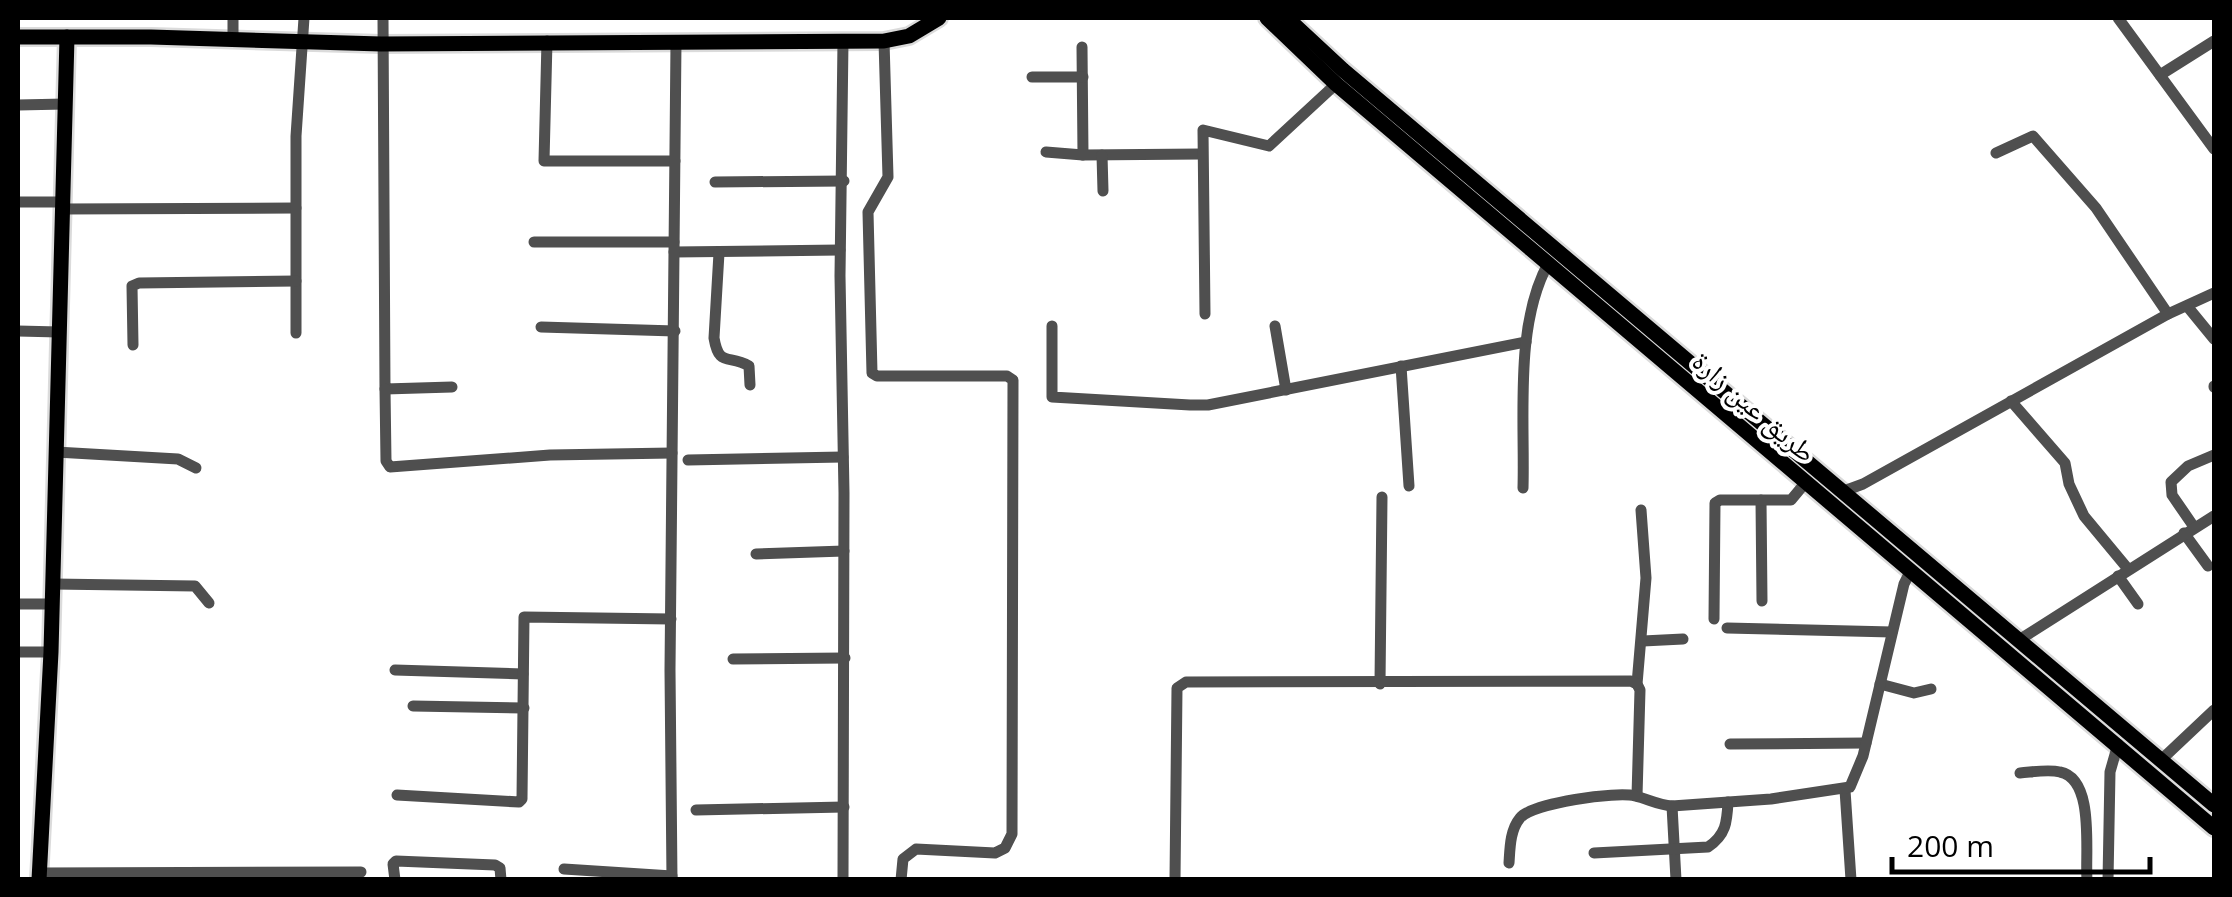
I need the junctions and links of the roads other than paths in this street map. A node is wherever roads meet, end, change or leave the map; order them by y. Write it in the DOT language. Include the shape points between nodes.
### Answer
graph roads {
  1 [pos="233,18"];
  2 [pos="304,18"];
  3 [pos="383,18"];
  4 [pos="939,18"];
  5 [pos="1267,18"];
  6 [pos="1287,18"];
  7 [pos="2118,18"];
  8 [pos="67,36"];
  9 [pos="18,38"];
  10 [pos="233,38"];
  11 [pos="546,41"];
  12 [pos="844,41"];
  13 [pos="884,41"];
  14 [pos="2214,41"];
  15 [pos="302,42"];
  16 [pos="676,42"];
  17 [pos="382,44"];
  18 [pos="1082,48"];
  19 [pos="2160,76"];
  20 [pos="1032,77"];
  21 [pos="1083,78"];
  22 [pos="1336,84"];
  23 [pos="65,104"];
  24 [pos="18,105"];
  25 [pos="2209,131"];
  26 [pos="2214,148"];
  27 [pos="1046,152"];
  28 [pos="1996,153"];
  29 [pos="1201,154"];
  30 [pos="1083,155"];
  31 [pos="1102,155"];
  32 [pos="675,160"];
  33 [pos="844,180"];
  34 [pos="715,182"];
  35 [pos="1102,191"];
  36 [pos="18,202"];
  37 [pos="63,206"];
  38 [pos="296,208"];
  39 [pos="534,242"];
  40 [pos="674,247"];
  41 [pos="840,250"];
  42 [pos="720,253"];
  43 [pos="1549,262"];
  44 [pos="296,281"];
  45 [pos="2214,293"];
  46 [pos="2186,306"];
  47 [pos="1205,314"];
  48 [pos="2168,314"];
  49 [pos="1052,326"];
  50 [pos="1275,326"];
  51 [pos="541,327"];
  52 [pos="675,331"];
  53 [pos="18,332"];
  54 [pos="59,332"];
  55 [pos="296,333"];
  56 [pos="2214,339"];
  57 [pos="1526,342"];
  58 [pos="133,345"];
  59 [pos="1401,366"];
  60 [pos="750,385"];
  61 [pos="452,387"];
  62 [pos="385,389"];
  63 [pos="1286,390"];
  64 [pos="2011,401"];
  65 [pos="56,452"];
  66 [pos="672,453"];
  67 [pos="2214,454"];
  68 [pos="844,456"];
  69 [pos="688,460"];
  70 [pos="196,468"];
  71 [pos="1869,481"];
  72 [pos="1806,482"];
  73 [pos="1409,486"];
  74 [pos="1523,488"];
  75 [pos="1844,492"];
  76 [pos="1382,497"];
  77 [pos="1761,500"];
  78 [pos="1862,508"];
  79 [pos="1641,510"];
  80 [pos="2214,516"];
  81 [pos="2189,530"];
  82 [pos="844,550"];
  83 [pos="756,554"];
  84 [pos="2208,566"];
  85 [pos="1911,570"];
  86 [pos="2123,573"];
  87 [pos="53,584"];
  88 [pos="1762,601"];
  89 [pos="208,603"];
  90 [pos="18,604"];
  91 [pos="52,604"];
  92 [pos="2138,604"];
  93 [pos="671,619"];
  94 [pos="1714,620"];
  95 [pos="1727,628"];
  96 [pos="1892,632"];
  97 [pos="1683,639"];
  98 [pos="2018,640"];
  99 [pos="1643,641"];
  100 [pos="18,652"];
  101 [pos="51,652"];
  102 [pos="845,658"];
  103 [pos="733,659"];
  104 [pos="395,670"];
  105 [pos="523,674"];
  106 [pos="1380,684"];
  107 [pos="1637,684"];
  108 [pos="1880,684"];
  109 [pos="1931,689"];
  110 [pos="414,706"];
  111 [pos="524,708"];
  112 [pos="2214,710"];
  113 [pos="1866,743"];
  114 [pos="1730,744"];
  115 [pos="2118,744"];
  116 [pos="2161,760"];
  117 [pos="2020,773"];
  118 [pos="2109,782"];
  119 [pos="1846,790"];
  120 [pos="2083,790"];
  121 [pos="397,795"];
  122 [pos="1637,796"];
  123 [pos="1728,802"];
  124 [pos="2214,805"];
  125 [pos="844,806"];
  126 [pos="1672,806"];
  127 [pos="696,810"];
  128 [pos="2214,828"];
  129 [pos="1675,850"];
  130 [pos="1594,852"];
  131 [pos="1509,863"];
  132 [pos="564,869"];
  133 [pos="362,872"];
  134 [pos="40,876"];
  135 [pos="672,878"];
  136 [pos="395,880"];
  137 [pos="501,880"];
  138 [pos="843,880"];
  139 [pos="901,880"];
  140 [pos="1176,880"];
  141 [pos="1676,880"];
  142 [pos="1851,880"];
  143 [pos="2087,880"];
  144 [pos="2108,880"];
  1 -- 10 [label="street"];
  2 -- 15 [label="street"];
  3 -- 17 [label="street"];
  4 -- 13 [label="main road" via="910,36"];
  5 -- 22 [label="main road, طريق عين زارة"];
  6 -- 75 [label="main road, طريق عين زارة"];
  7 -- 19 [label="street"];
  8 -- 9 [label="main road"];
  8 -- 10 [label="main road"];
  8 -- 23 [label="main road"];
  10 -- 15 [label="main road"];
  11 -- 16 [label="main road"];
  11 -- 17 [label="main road"];
  11 -- 32 [label="street" via="544,161"];
  12 -- 13 [label="main road"];
  12 -- 16 [label="main road"];
  12 -- 33 [label="street"];
  13 -- 139 [label="street" via="888,178 868,212 872,373 1013,380 1012,834 995,853 916,849 903,859"];
  14 -- 19 [label="street"];
  15 -- 17 [label="main road"];
  15 -- 38 [label="street"];
  16 -- 32 [label="street"];
  17 -- 62 [label="street"];
  18 -- 21 [label="street"];
  19 -- 25 [label="street"];
  20 -- 21 [label="street"];
  21 -- 30 [label="street"];
  22 -- 29 [label="street" via="1269,146 1204,129"];
  22 -- 43 [label="main road, طريق عين زارة"];
  23 -- 24 [label="street"];
  23 -- 37 [label="main road"];
  25 -- 26 [label="street"];
  27 -- 30 [label="street"];
  28 -- 48 [label="street" via="2033,136 2096,208"];
  29 -- 31 [label="street"];
  29 -- 47 [label="street"];
  30 -- 31 [label="street"];
  31 -- 35 [label="street"];
  32 -- 40 [label="street"];
  33 -- 34 [label="street"];
  33 -- 41 [label="street"];
  36 -- 37 [label="street"];
  37 -- 38 [label="street"];
  37 -- 54 [label="main road"];
  38 -- 44 [label="street"];
  39 -- 40 [label="street"];
  40 -- 42 [label="street"];
  40 -- 52 [label="street"];
  41 -- 42 [label="street"];
  41 -- 68 [label="street"];
  42 -- 60 [label="street" via="716,350 725,360 749,366"];
  43 -- 57 [label="street"];
  43 -- 72 [label="main road, طريق عين زارة"];
  44 -- 55 [label="street"];
  44 -- 58 [label="street" via="139,283 132,286"];
  45 -- 46 [label="street"];
  46 -- 48 [label="street"];
  46 -- 56 [label="street"];
  48 -- 64 [label="street"];
  49 -- 63 [label="street" via="1054,398 1208,405"];
  50 -- 63 [label="street"];
  51 -- 52 [label="street"];
  52 -- 66 [label="street"];
  53 -- 54 [label="street"];
  54 -- 65 [label="main road"];
  57 -- 59 [label="street"];
  57 -- 74 [label="street"];
  59 -- 63 [label="street"];
  59 -- 73 [label="street"];
  61 -- 62 [label="street"];
  62 -- 66 [label="street" via="390,467"];
  64 -- 71 [label="street"];
  64 -- 86 [label="street" via="2065,463 2084,516"];
  65 -- 70 [label="street" via="178,458"];
  65 -- 87 [label="main road"];
  66 -- 93 [label="street"];
  67 -- 81 [label="street" via="2171,482"];
  68 -- 69 [label="street"];
  68 -- 82 [label="street"];
  71 -- 75 [label="street"];
  71 -- 78 [label="street"];
  72 -- 77 [label="street" via="1793,500"];
  72 -- 85 [label="main road, طريق عين زارة"];
  75 -- 78 [label="main road, طريق عين زارة"];
  76 -- 106 [label="street"];
  77 -- 88 [label="street"];
  77 -- 94 [label="street" via="1715,503"];
  78 -- 98 [label="main road, طريق عين زارة"];
  79 -- 99 [label="street"];
  80 -- 81 [label="street"];
  81 -- 84 [label="street"];
  81 -- 86 [label="street"];
  82 -- 83 [label="street"];
  82 -- 102 [label="street"];
  85 -- 96 [label="street"];
  85 -- 115 [label="main road, طريق عين زارة"];
  86 -- 92 [label="street"];
  86 -- 98 [label="street"];
  87 -- 89 [label="street" via="194,586"];
  87 -- 91 [label="main road"];
  90 -- 91 [label="street"];
  91 -- 101 [label="main road"];
  93 -- 105 [label="street" via="528,615 522,622"];
  93 -- 135 [label="street"];
  95 -- 96 [label="street"];
  96 -- 108 [label="street"];
  97 -- 99 [label="street"];
  98 -- 116 [label="main road, طريق عين زارة"];
  99 -- 107 [label="street"];
  100 -- 101 [label="street"];
  101 -- 134 [label="main road"];
  102 -- 103 [label="street"];
  102 -- 125 [label="street"];
  104 -- 105 [label="street"];
  105 -- 111 [label="street"];
  106 -- 107 [label="street"];
  106 -- 140 [label="street" via="1180,684"];
  107 -- 122 [label="street"];
  108 -- 109 [label="street" via="1914,693"];
  108 -- 113 [label="street"];
  110 -- 111 [label="street"];
  111 -- 121 [label="street" via="518,802"];
  112 -- 116 [label="street"];
  113 -- 114 [label="street"];
  113 -- 119 [label="street"];
  115 -- 118 [label="street"];
  115 -- 128 [label="main road, طريق عين زارة"];
  116 -- 124 [label="main road, طريق عين زارة"];
  117 -- 120 [label="street" via="2059,771"];
  118 -- 120 [label="street"];
  118 -- 144 [label="street"];
  119 -- 123 [label="street"];
  119 -- 142 [label="street"];
  120 -- 143 [label="street"];
  122 -- 126 [label="street"];
  122 -- 131 [label="street" via="1580,798 1526,812 1514,830"];
  123 -- 126 [label="street"];
  123 -- 129 [label="street" via="1726,827 1714,844"];
  125 -- 127 [label="street"];
  125 -- 138 [label="street"];
  126 -- 129 [label="street"];
  129 -- 130 [label="street"];
  129 -- 141 [label="street"];
  132 -- 135 [label="street"];
  133 -- 134 [label="street"];
  136 -- 137 [label="street" via="396,862 495,865"];
}
